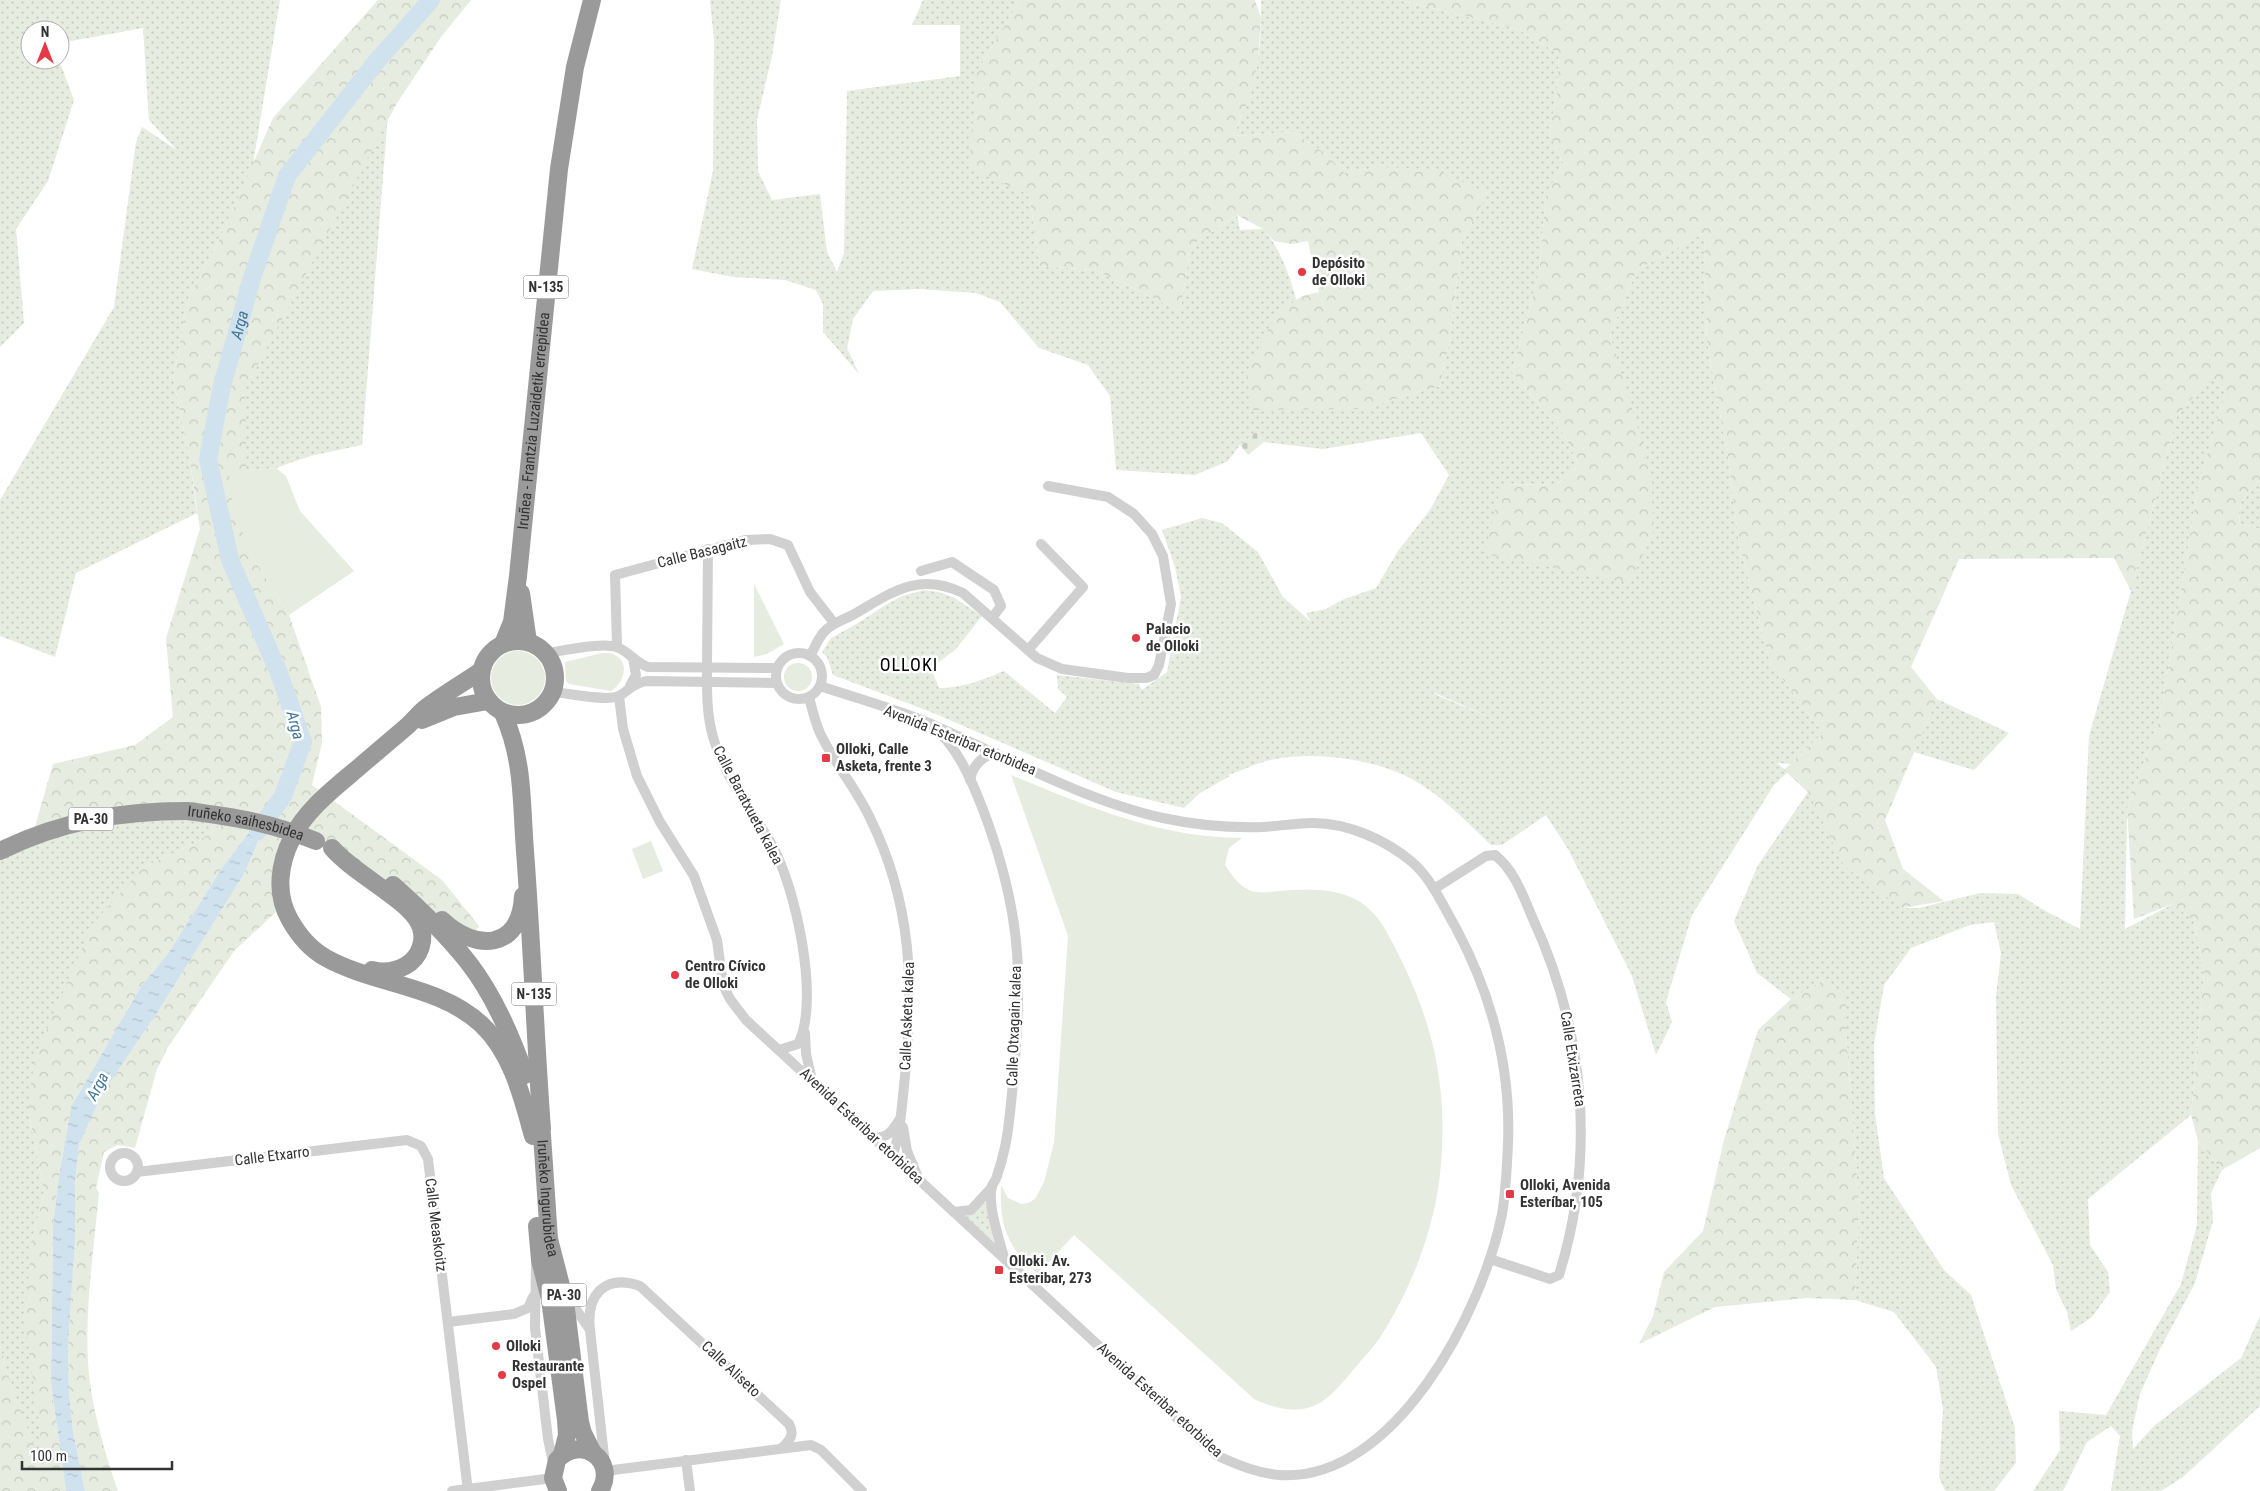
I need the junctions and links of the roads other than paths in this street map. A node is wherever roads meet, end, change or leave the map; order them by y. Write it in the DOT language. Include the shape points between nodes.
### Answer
graph roads {
  1 [pos="592,0"];
  2 [pos="1048,486"];
  3 [pos="1041,544"];
  4 [pos="708,549"];
  5 [pos="921,571"];
  6 [pos="518,576"];
  7 [pos="992,618"];
  8 [pos="834,623"];
  9 [pos="528,642"];
  10 [pos="502,644"];
  11 [pos="617,646"];
  12 [pos="1028,650"];
  13 [pos="546,654"];
  14 [pos="810,656"];
  15 [pos="633,658"];
  16 [pos="707,667"];
  17 [pos="777,668"];
  18 [pos="481,671"];
  19 [pos="707,681"];
  20 [pos="776,683"];
  21 [pos="630,686"];
  22 [pos="820,686"];
  23 [pos="553,692"];
  24 [pos="619,696"];
  25 [pos="809,697"];
  26 [pos="488,701"];
  27 [pos="504,713"];
  28 [pos="530,714"];
  29 [pos="932,725"];
  30 [pos="406,727"];
  31 [pos="996,753"];
  32 [pos="520,762"];
  33 [pos="970,780"];
  34 [pos="332,848"];
  35 [pos="0,851"];
  36 [pos="525,853"];
  37 [pos="284,860"];
  38 [pos="394,885"];
  39 [pos="1434,889"];
  40 [pos="804,1032"];
  41 [pos="779,1050"];
  42 [pos="812,1081"];
  43 [pos="902,1116"];
  44 [pos="537,1135"];
  45 [pos="874,1138"];
  46 [pos="407,1140"];
  47 [pos="892,1155"];
  48 [pos="137,1172"];
  49 [pos="918,1179"];
  50 [pos="992,1187"];
  51 [pos="954,1212"];
  52 [pos="539,1242"];
  53 [pos="1004,1258"];
  54 [pos="1490,1259"];
  55 [pos="563,1289"];
  56 [pos="534,1295"];
  57 [pos="448,1322"];
  58 [pos="590,1330"];
  59 [pos="782,1448"];
  60 [pos="686,1460"];
  61 [pos="602,1475"];
  62 [pos="557,1479"];
  63 [pos="468,1490"];
  64 [pos="452,1491"];
  65 [pos="690,1491"];
  66 [pos="862,1491"];
  1 -- 6 [label="highway, Iruñea - Frantzia Luzaidetik errepidea / N-135" via="575,67 560,160"];
  2 -- 12 [label="street" via="1108,497 1134,514 1152,534 1163,556 1171,604 1159,665 1154,674 1146,678 1062,669 1037,658"];
  3 -- 12 [label="street" via="1083,587"];
  4 -- 8 [label="street, Calle Basagaitz" via="745,540 770,539 788,545 810,592"];
  4 -- 11 [label="street, Calle Basagaitz" via="615,575"];
  4 -- 16 [label="street, Calle Baratxueta kalea"];
  5 -- 7 [label="street" via="952,562 994,590 1001,606"];
  6 -- 9 [label="highway, N-135"];
  6 -- 10 [label="highway, N-135" via="512,622"];
  7 -- 8 [label="street" via="963,593 934,583 895,590"];
  7 -- 12 [label="street"];
  8 -- 14 [label="street" via="823,633"];
  9 -- 10 [label="highway"];
  9 -- 13 [label="highway"];
  10 -- 18 [label="highway, N-135" via="488,655"];
  11 -- 13 [label="street"];
  11 -- 15 [label="street"];
  13 -- 23 [label="highway" via="555,672"];
  14 -- 17 [label="street" via="795,653 787,656"];
  14 -- 22 [label="street" via="822,672"];
  15 -- 16 [label="street" via="648,666"];
  15 -- 21 [label="street" via="636,675"];
  16 -- 17 [label="street"];
  16 -- 19 [label="street, Calle Baratxueta kalea"];
  17 -- 20 [label="street"];
  18 -- 26 [label="highway" via="483,692"];
  18 -- 30 [label="highway" via="426,708"];
  19 -- 20 [label="street"];
  19 -- 21 [label="street" via="646,681"];
  19 -- 40 [label="street, Calle Baratxueta kalea" via="706,705 713,738 742,798 772,845 803,939 806,978"];
  20 -- 25 [label="street" via="786,696 793,699"];
  21 -- 24 [label="street"];
  22 -- 25 [label="street"];
  22 -- 29 [label="street, Avenida Esteribar etorbidea"];
  23 -- 24 [label="street" via="606,698"];
  23 -- 28 [label="highway" via="548,702"];
  24 -- 41 [label="street, Avenida Esteribar etorbidea" via="623,729 637,776 660,822 694,876 703,898 717,940 723,985 746,1020"];
  25 -- 43 [label="street, Calle Asketa kalea" via="820,734 857,793 878,836 902,909 911,994"];
  26 -- 27 [label="highway, N-135"];
  26 -- 30 [label="highway" via="454,707"];
  27 -- 28 [label="highway"];
  27 -- 32 [label="highway, N-135"];
  28 -- 32 [label="highway, N-135"];
  29 -- 31 [label="street, Avenida Esteribar etorbidea"];
  29 -- 33 [label="street, Calle Otxagain kalea" via="958,756"];
  30 -- 37 [label="highway" via="312,809 293,837"];
  31 -- 33 [label="street" via="980,760"];
  31 -- 39 [label="street, Avenida Esteribar etorbidea" via="1106,802 1163,818 1231,827 1315,823 1364,833 1392,847 1415,864"];
  32 -- 36 [label="highway, N-135"];
  33 -- 50 [label="street, Calle Otxagain kalea" via="992,833 1007,884 1018,972 1016,1044 1006,1148"];
  34 -- 35 [label="highway, Iruñeko saihesbidea / PA-30, bridge" via="284,828 234,816 150,811 104,816 58,828"];
  34 -- 37 [label="highway" via="343,861 405,907 419,924 422,940 412,961 398,969 377,971 341,959 310,939 290,910"];
  34 -- 38 [label="highway, Iruñeko saihesbidea / PA-30"];
  36 -- 38 [label="highway" via="522,907 504,937 490,942 469,939 450,928 423,902"];
  36 -- 44 [label="highway, N-135"];
  37 -- 44 [label="highway" via="280,897 297,932 325,957 347,968 437,997 467,1012 494,1038 507,1059"];
  38 -- 44 [label="highway, Iruñeko Ingurubidea / PA-30" via="443,932 470,964 493,1000 511,1036 530,1091"];
  39 -- 54 [label="street, Avenida Esteribar etorbidea" via="1484,988 1497,1033 1503,1070 1508,1139 1506,1178 1502,1214"];
  39 -- 54 [label="street, Calle Etxizarreta" via="1486,856 1495,855 1507,865 1544,943 1572,1032 1582,1128 1574,1214 1559,1275 1544,1278"];
  40 -- 41 [label="street" via="798,1044"];
  40 -- 42 [label="street, Calle Baratxueta kalea"];
  41 -- 42 [label="street, Avenida Esteribar etorbidea"];
  42 -- 45 [label="street, Avenida Esteribar etorbidea"];
  43 -- 45 [label="street" via="891,1133 884,1138"];
  43 -- 47 [label="street, Calle Asketa kalea"];
  43 -- 49 [label="street, Calle Asketa kalea" via="907,1151"];
  44 -- 52 [label="highway, Iruñeko Ingurubidea / PA-30"];
  44 -- 55 [label="highway, Iruñeko Ingurubidea / PA-30" via="550,1239"];
  45 -- 47 [label="street, Avenida Esteribar etorbidea"];
  46 -- 48 [label="street, Calle Etxarro"];
  46 -- 57 [label="street, Calle Measkoitz" via="421,1146 428,1159"];
  47 -- 49 [label="street, Avenida Esteribar etorbidea"];
  49 -- 51 [label="street, Avenida Esteribar etorbidea"];
  50 -- 51 [label="street, Calle Otxagain kalea" via="971,1210"];
  50 -- 53 [label="street, Calle Otxagain kalea" via="993,1220"];
  51 -- 53 [label="street, Avenida Esteribar etorbidea"];
  52 -- 56 [label="street"];
  52 -- 62 [label="highway, PA-30" via="566,1420 567,1435"];
  53 -- 54 [label="street, Avenida Esteribar etorbidea" via="1218,1456 1250,1470 1282,1475 1314,1472 1357,1455 1382,1436 1427,1384 1468,1313"];
  55 -- 58 [label="street"];
  55 -- 61 [label="highway, Iruñeko Ingurubidea / PA-30" via="580,1422"];
  56 -- 57 [label="street" via="528,1308 514,1314"];
  56 -- 62 [label="street" via="548,1439"];
  57 -- 63 [label="street, Calle Measkoitz"];
  58 -- 59 [label="street, Calle Aliseto" via="588,1314 598,1291 616,1283 629,1282 640,1286 789,1424 792,1438"];
  58 -- 61 [label="street" via="604,1456"];
  59 -- 60 [label="street"];
  59 -- 66 [label="street" via="817,1448"];
  60 -- 61 [label="street"];
  60 -- 65 [label="street"];
  61 -- 62 [label="highway" via="583,1449 572,1450"];
  62 -- 63 [label="street"];
  63 -- 64 [label="street"];
}
